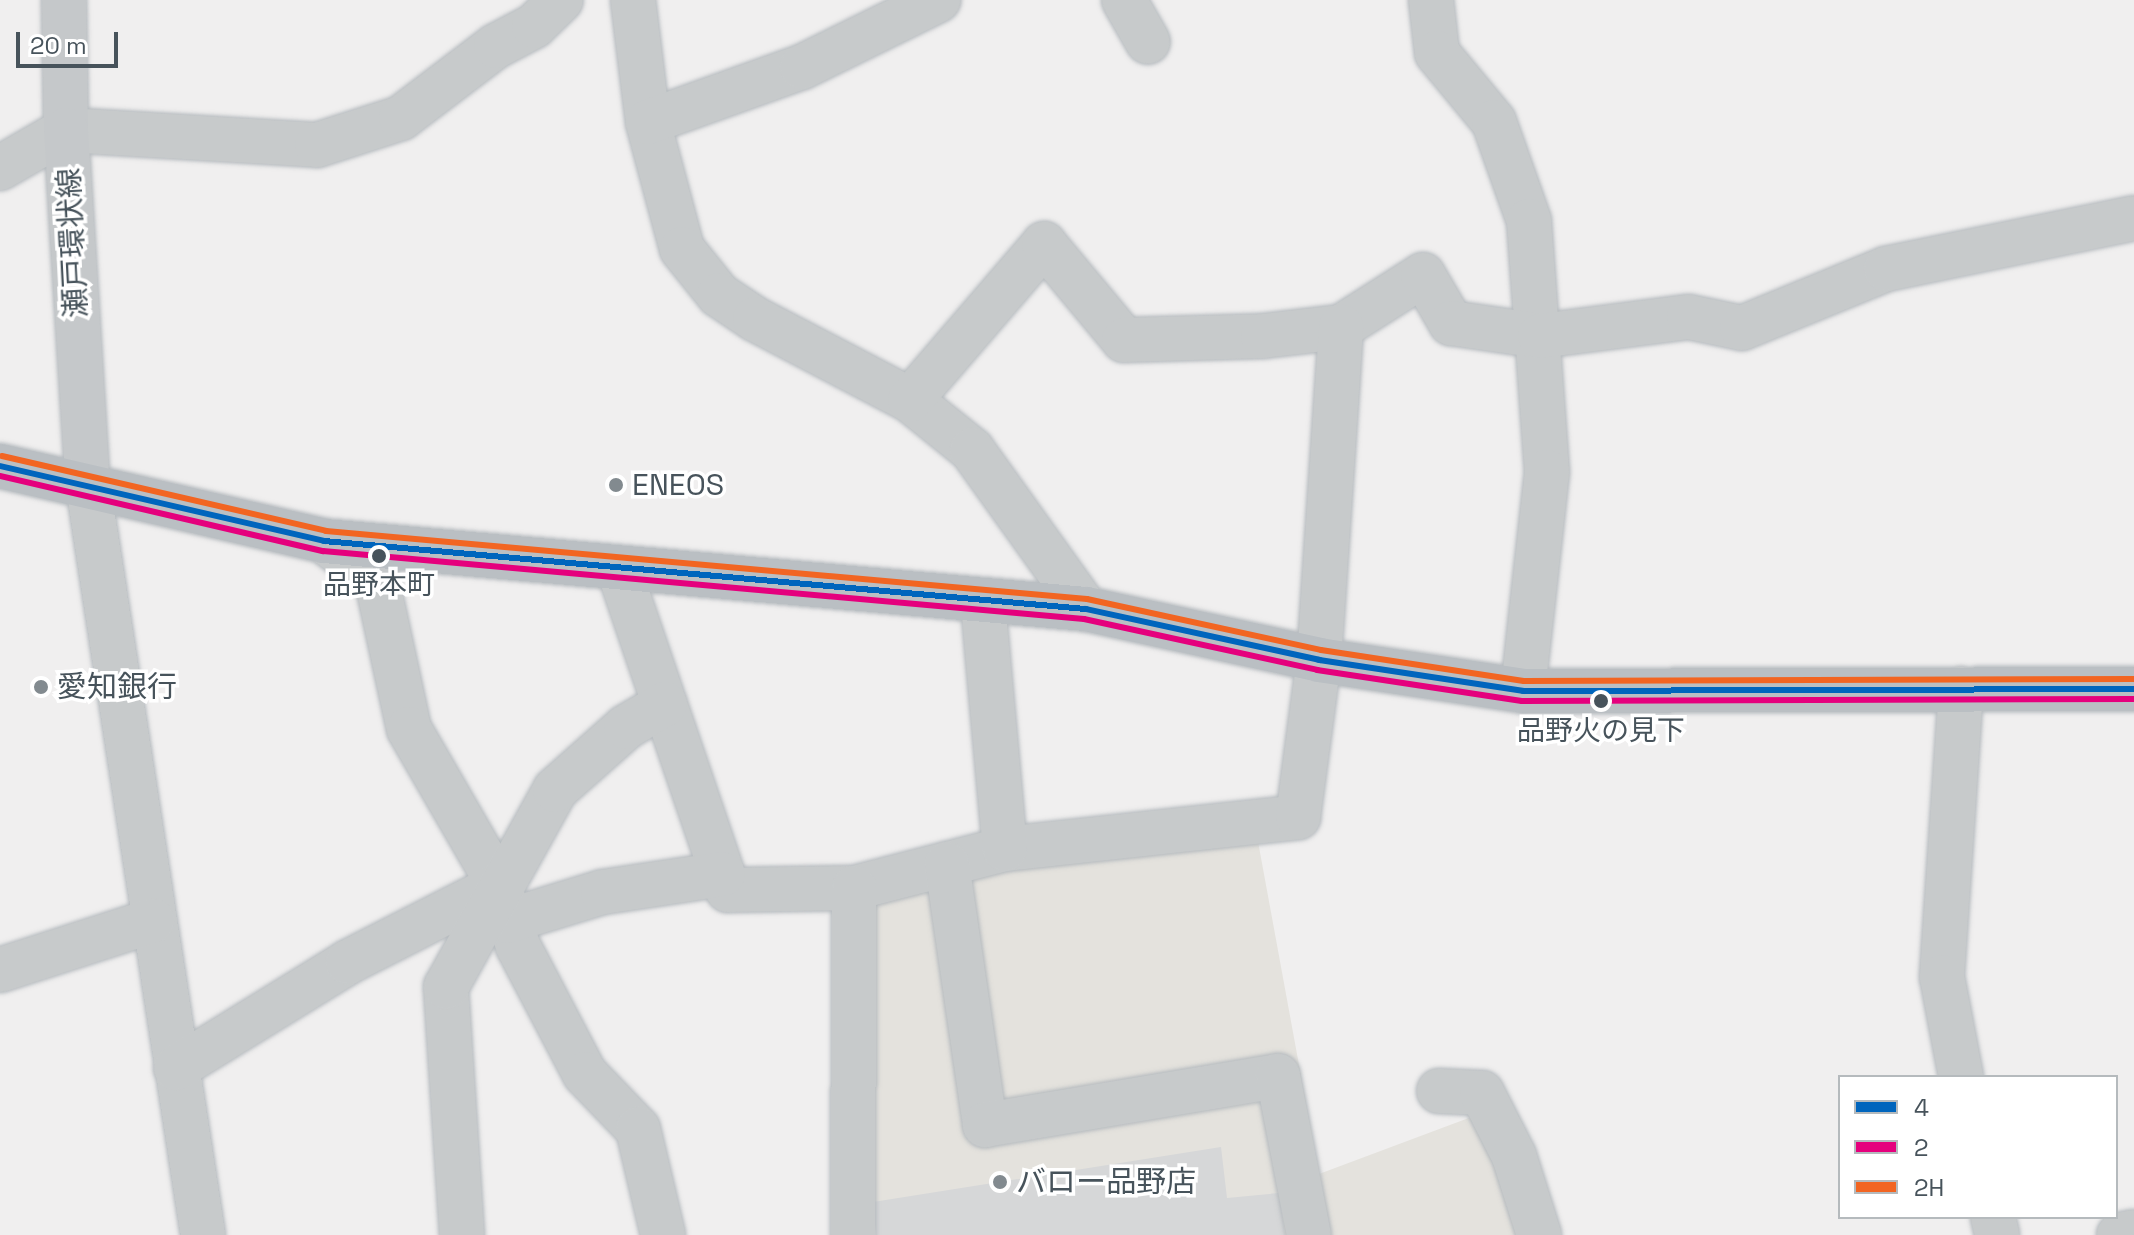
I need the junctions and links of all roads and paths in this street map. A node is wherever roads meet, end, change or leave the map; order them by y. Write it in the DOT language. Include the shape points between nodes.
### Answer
graph roads {
  1 [pos="64,0"];
  2 [pos="561,0"];
  3 [pos="633,0"];
  4 [pos="938,0"];
  5 [pos="1124,0"];
  6 [pos="1431,0"];
  7 [pos="1148,42"];
  8 [pos="648,122"];
  9 [pos="66,130"];
  10 [pos="0,168"];
  11 [pos="2134,218"];
  12 [pos="1341,327"];
  13 [pos="1540,336"];
  14 [pos="910,400"];
  15 [pos="0,466"];
  16 [pos="88,485"];
  17 [pos="324,541"];
  18 [pos="619,570"];
  19 [pos="983,603"];
  20 [pos="1086,609"];
  21 [pos="1319,660"];
  22 [pos="1961,689"];
  23 [pos="2134,689"];
  24 [pos="1523,691"];
  25 [pos="665,704"];
  26 [pos="1005,849"];
  27 [pos="947,864"];
  28 [pos="723,874"];
  29 [pos="854,888"];
  30 [pos="503,903"];
  31 [pos="152,921"];
  32 [pos="0,970"];
  33 [pos="176,1068"];
  34 [pos="1961,1075"];
  35 [pos="1439,1091"];
  36 [pos="2134,1232"];
  37 [pos="203,1235"];
  38 [pos="462,1235"];
  39 [pos="663,1235"];
  40 [pos="853,1235"];
  41 [pos="1309,1235"];
  42 [pos="1539,1235"];
  43 [pos="2119,1235"];
  1 -- 9 [label="main road, 瀬戸環状線"];
  2 -- 9 [label="street" via="534,26 496,46 401,118 317,145"];
  3 -- 8 [label="street"];
  4 -- 8 [label="street" via="802,67"];
  5 -- 7 [label="street"];
  6 -- 13 [label="street" via="1437,53 1494,122 1529,221"];
  8 -- 14 [label="street" via="682,249 719,295"];
  9 -- 10 [label="street"];
  9 -- 16 [label="main road, 瀬戸環状線"];
  11 -- 13 [label="street" via="1886,269 1742,328 1689,317"];
  12 -- 13 [label="street" via="1423,275 1451,323"];
  12 -- 14 [label="street" via="1263,336 1124,340 1044,244"];
  12 -- 21 [label="street"];
  13 -- 24 [label="street" via="1547,472"];
  14 -- 20 [label="street" via="972,450"];
  15 -- 16 [label="highway"];
  16 -- 17 [label="highway"];
  16 -- 31 [label="street"];
  17 -- 18 [label="highway"];
  17 -- 30 [label="street" via="377,581 409,729"];
  18 -- 19 [label="highway"];
  18 -- 25 [label="street"];
  19 -- 20 [label="highway"];
  19 -- 26 [label="street"];
  20 -- 21 [label="highway"];
  21 -- 24 [label="highway"];
  21 -- 26 [label="street" via="1298,817"];
  22 -- 23 [label="highway"];
  22 -- 24 [label="highway"];
  22 -- 34 [label="street" via="1942,977"];
  25 -- 28 [label="street"];
  25 -- 30 [label="street" via="626,727 555,790"];
  26 -- 27 [label="street"];
  27 -- 29 [label="street"];
  27 -- 41 [label="street" via="985,1125 1278,1076"];
  28 -- 29 [label="street" via="728,890"];
  28 -- 30 [label="street"];
  29 -- 40 [label="street"];
  30 -- 33 [label="street" via="348,962"];
  30 -- 38 [label="street" via="446,987"];
  30 -- 39 [label="street" via="585,1074 638,1129"];
  31 -- 32 [label="street"];
  31 -- 33 [label="street"];
  33 -- 37 [label="street"];
  35 -- 42 [label="street" via="1482,1093 1514,1156"];
  36 -- 43 [label="street"];
}
